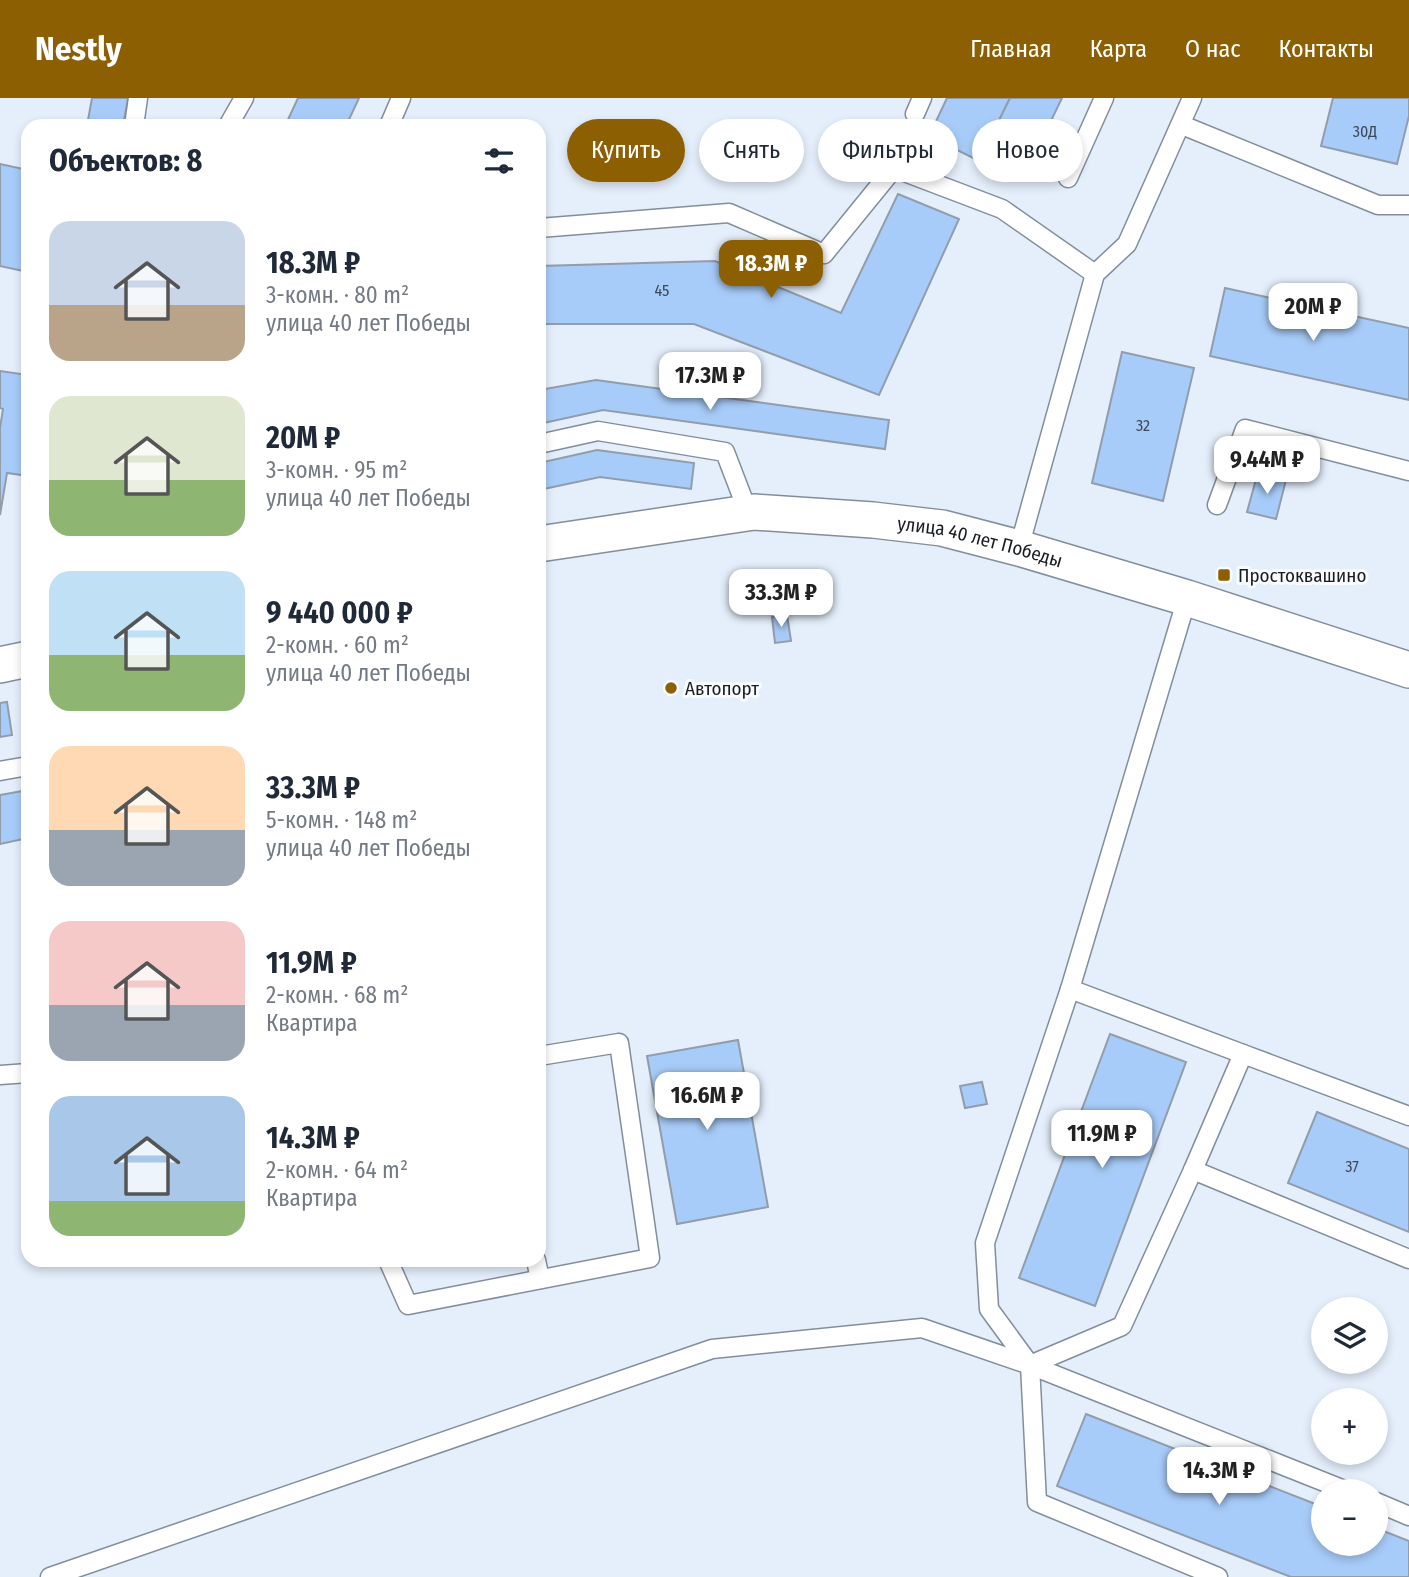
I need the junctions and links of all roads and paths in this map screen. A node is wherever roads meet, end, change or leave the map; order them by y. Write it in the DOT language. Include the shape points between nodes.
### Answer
graph roads {
  1 [pos="138,98"];
  2 [pos="244,98"];
  3 [pos="401,98"];
  4 [pos="1104,98"];
  5 [pos="1192,98"];
  6 [pos="135,119"];
  7 [pos="232,119"];
  8 [pos="392,119"];
  9 [pos="1182,125"];
  10 [pos="1083,145"];
  11 [pos="1409,205"];
  12 [pos="546,227"];
  13 [pos="1095,274"];
  14 [pos="546,443"];
  15 [pos="1409,471"];
  16 [pos="1217,505"];
  17 [pos="748,512"];
  18 [pos="546,543"];
  19 [pos="1019,548"];
  20 [pos="1187,598"];
  21 [pos="21,660"];
  22 [pos="0,665"];
  23 [pos="1405,667"];
  24 [pos="21,767"];
  25 [pos="0,771"];
  26 [pos="1070,989"];
  27 [pos="1243,1054"];
  28 [pos="546,1055"];
  29 [pos="21,1074"];
  30 [pos="0,1075"];
  31 [pos="1409,1116"];
  32 [pos="1193,1170"];
  33 [pos="1409,1259"];
  34 [pos="391,1267"];
  35 [pos="537,1267"];
  36 [pos="540,1279"];
  37 [pos="1030,1365"];
  38 [pos="1317,1479"];
  39 [pos="1388,1507"];
  40 [pos="1409,1516"];
  41 [pos="50,1577"];
  42 [pos="1218,1577"];
  1 -- 6 [label="lane"];
  2 -- 7 [label="lane"];
  3 -- 8 [label="lane"];
  4 -- 10 [label="lane"];
  5 -- 9 [label="lane"];
  9 -- 11 [label="lane" via="1378,205"];
  9 -- 13 [label="lane" via="1127,244"];
  12 -- 13 [label="lane" via="729,213 824,254 894,168 1002,209"];
  13 -- 19 [label="lane"];
  14 -- 17 [label="lane" via="598,432 724,452"];
  15 -- 16 [label="lane" via="1245,429"];
  17 -- 18 [label="street, улица 40 лет Победы"];
  17 -- 19 [label="street, улица 40 лет Победы" via="942,528"];
  19 -- 20 [label="street, улица 40 лет Победы"];
  20 -- 23 [label="street, улица 40 лет Победы"];
  20 -- 26 [label="lane"];
  21 -- 22 [label="street"];
  24 -- 25 [label="lane"];
  26 -- 27 [label="lane"];
  26 -- 37 [label="lane" via="985,1242 989,1309"];
  27 -- 31 [label="lane"];
  27 -- 32 [label="lane"];
  28 -- 36 [label="lane" via="619,1043 650,1258"];
  29 -- 30 [label="lane"];
  32 -- 33 [label="lane"];
  32 -- 37 [label="lane" via="1122,1325"];
  34 -- 36 [label="lane" via="408,1305"];
  35 -- 36 [label="lane"];
  37 -- 38 [label="lane"];
  37 -- 41 [label="lane" via="922,1328 712,1349"];
  37 -- 42 [label="lane" via="1037,1502"];
  39 -- 40 [label="lane"];
}
